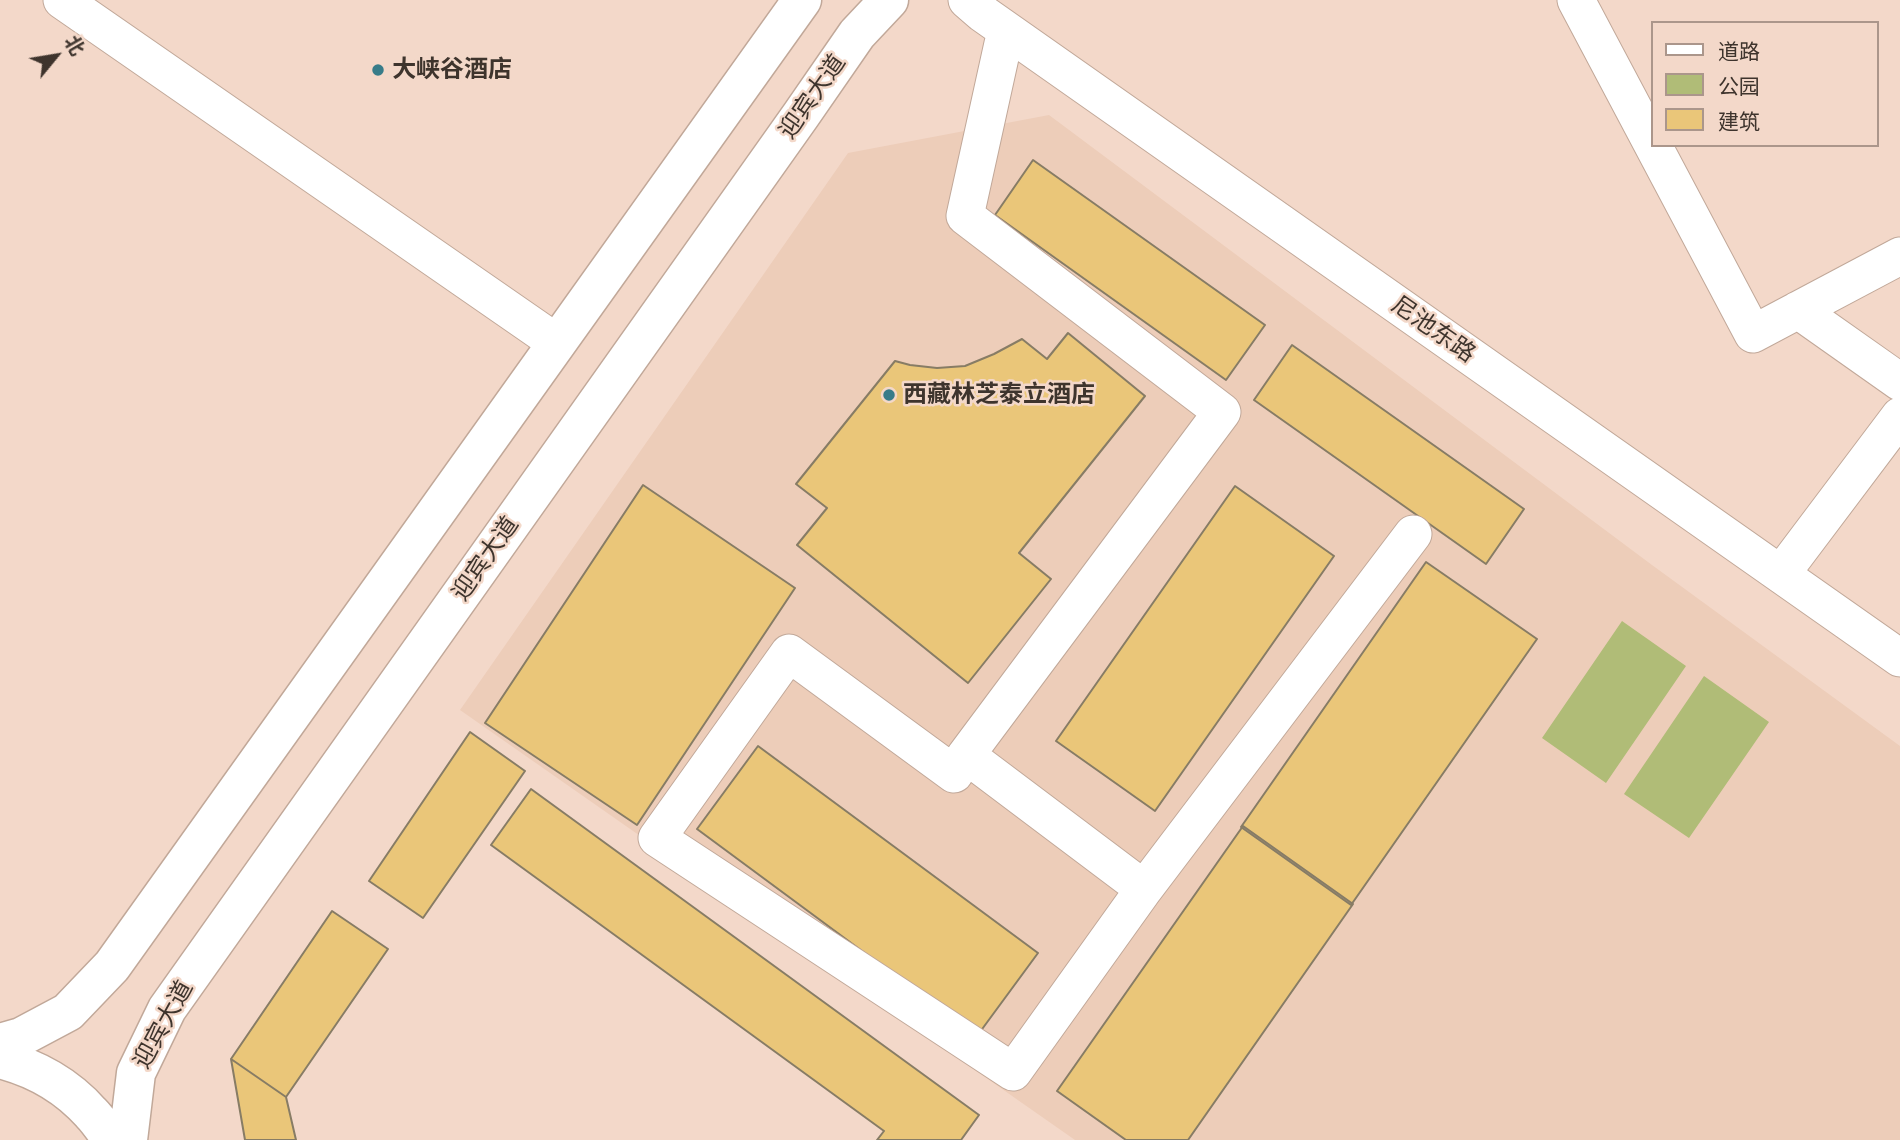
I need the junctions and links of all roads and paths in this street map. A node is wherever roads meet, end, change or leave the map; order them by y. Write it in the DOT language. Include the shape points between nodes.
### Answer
graph roads {
  1 [pos="62,0"];
  2 [pos="802,0"];
  3 [pos="889,0"];
  4 [pos="967,0"];
  5 [pos="1576,0"];
  6 [pos="1006,30"];
  7 [pos="1652,143"];
  8 [pos="1654,147"];
  9 [pos="1900,256"];
  10 [pos="1798,310"];
  11 [pos="557,343"];
  12 [pos="1900,382"];
  13 [pos="1900,416"];
  14 [pos="1413,534"];
  15 [pos="1781,575"];
  16 [pos="1900,658"];
  17 [pos="966,755"];
  18 [pos="1144,890"];
  19 [pos="0,1043"];
  20 [pos="0,1059"];
  21 [pos="112,1140"];
  22 [pos="128,1140"];
  1 -- 11 [label="street"];
  2 -- 11 [label="main road"];
  3 -- 22 [label="main road, 迎宾大道" via="857,34 167,1009 136,1073"];
  4 -- 6 [label="street, 尼池东路"];
  5 -- 7 [label="street"];
  6 -- 15 [label="street, 尼池东路"];
  6 -- 17 [label="street" via="965,216 1222,412"];
  8 -- 10 [label="street" via="1753,334"];
  9 -- 10 [label="street"];
  10 -- 12 [label="street"];
  11 -- 19 [label="main road" via="112,966 68,1013"];
  13 -- 15 [label="street"];
  14 -- 18 [label="street"];
  15 -- 16 [label="street, 尼池东路"];
  17 -- 18 [label="street"];
  17 -- 18 [label="street" via="954,774 789,653 657,838 1013,1072"];
  20 -- 21 [label="main road" via="64,1088 92,1113"];
}
